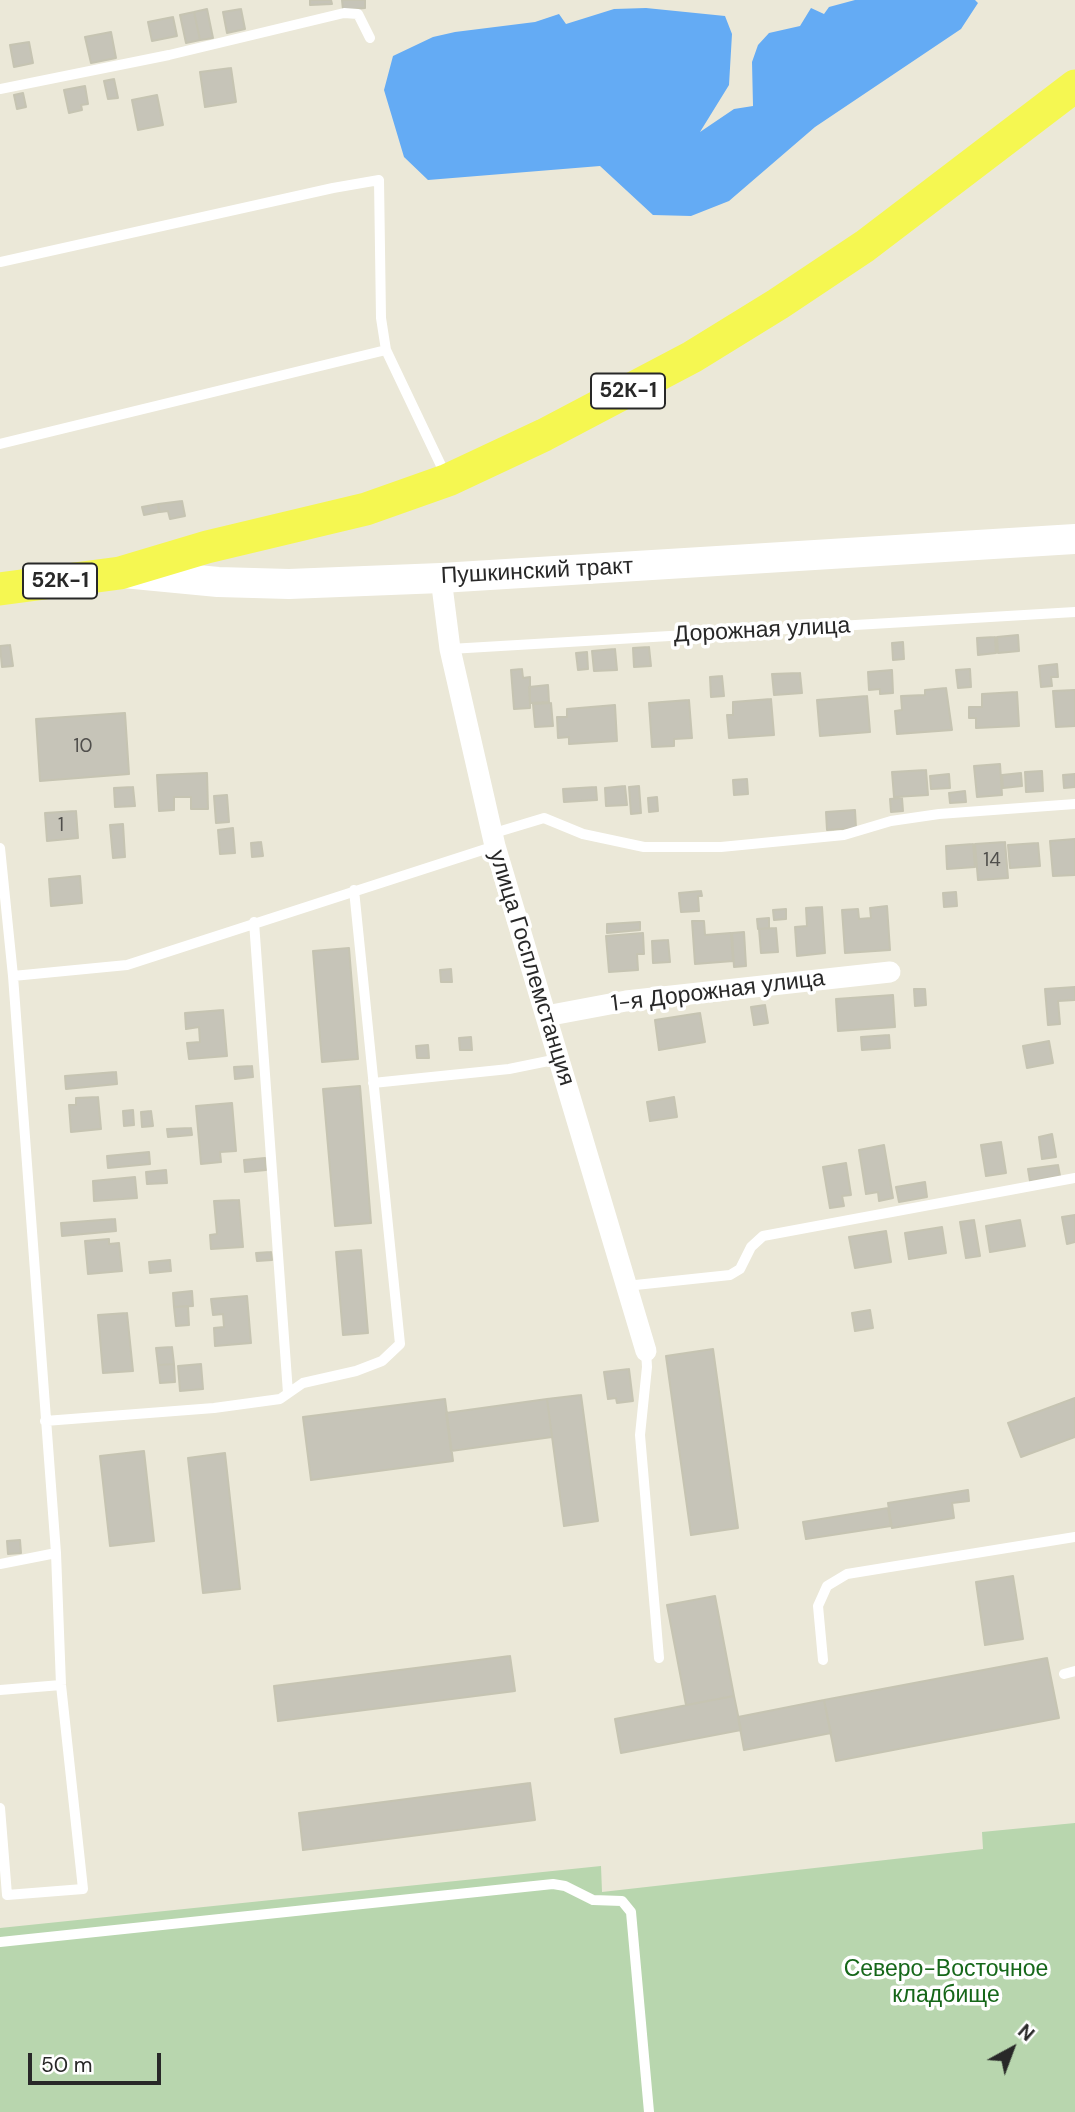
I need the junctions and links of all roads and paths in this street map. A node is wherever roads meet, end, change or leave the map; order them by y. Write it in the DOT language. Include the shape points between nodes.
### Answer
graph roads {
  1 [pos="370,38"];
  2 [pos="1075,86"];
  3 [pos="0,89"];
  4 [pos="0,262"];
  5 [pos="386,349"];
  6 [pos="0,444"];
  7 [pos="448,480"];
  8 [pos="1075,539"];
  9 [pos="120,573"];
  10 [pos="441,578"];
  11 [pos="0,589"];
  12 [pos="1075,612"];
  13 [pos="450,649"];
  14 [pos="1075,804"];
  15 [pos="493,840"];
  16 [pos="0,848"];
  17 [pos="354,890"];
  18 [pos="254,922"];
  19 [pos="890,972"];
  20 [pos="13,976"];
  21 [pos="546,1016"];
  22 [pos="558,1059"];
  23 [pos="373,1083"];
  24 [pos="1075,1178"];
  25 [pos="626,1286"];
  26 [pos="646,1351"];
  27 [pos="288,1393"];
  28 [pos="45,1421"];
  29 [pos="1075,1537"];
  30 [pos="56,1553"];
  31 [pos="0,1564"];
  32 [pos="659,1658"];
  33 [pos="823,1660"];
  34 [pos="61,1685"];
  35 [pos="0,1690"];
  36 [pos="0,1808"];
  37 [pos="0,1942"];
  38 [pos="649,2112"];
  1 -- 3 [label="lane" via="358,14 344,13"];
  2 -- 7 [label="main road, 52К-1" via="865,246 778,304 692,357"];
  4 -- 5 [label="lane" via="379,180"];
  5 -- 6 [label="lane"];
  5 -- 7 [label="lane"];
  7 -- 9 [label="main road, 52К-1" via="366,509"];
  8 -- 10 [label="main road, Пушкинский тракт"];
  9 -- 10 [label="main road, Пушкинский тракт" via="289,584"];
  9 -- 11 [label="main road, Пушкинский тракт / 52К-1"];
  10 -- 13 [label="street, улица Госплемстанция"];
  12 -- 13 [label="lane, Дорожная улица"];
  13 -- 15 [label="street, улица Госплемстанция"];
  14 -- 15 [label="lane" via="939,814 891,821 844,835 721,847 644,847 583,834 544,818"];
  15 -- 17 [label="lane"];
  15 -- 21 [label="street, улица Госплемстанция"];
  16 -- 20 [label="lane"];
  17 -- 18 [label="lane"];
  17 -- 23 [label="lane"];
  18 -- 20 [label="lane" via="127,965"];
  18 -- 27 [label="lane"];
  19 -- 21 [label="street, 1-я Дорожная улица" via="626,1001"];
  20 -- 28 [label="lane"];
  21 -- 22 [label="street, улица Госплемстанция"];
  22 -- 23 [label="lane" via="509,1069"];
  22 -- 25 [label="street, улица Госплемстанция"];
  23 -- 27 [label="lane" via="400,1344 382,1361 303,1383"];
  24 -- 25 [label="lane" via="763,1236 751,1247 740,1269 730,1275"];
  25 -- 26 [label="street, улица Госплемстанция"];
  26 -- 32 [label="lane" via="640,1435"];
  27 -- 28 [label="lane" via="280,1399 214,1408"];
  28 -- 30 [label="lane"];
  29 -- 33 [label="lane" via="847,1574 827,1586 818,1606"];
  30 -- 31 [label="lane"];
  30 -- 34 [label="lane"];
  34 -- 35 [label="lane"];
  34 -- 36 [label="lane" via="83,1889 7,1895"];
  37 -- 38 [label="lane" via="565,1886 593,1899 622,1901 631,1912"];
}
